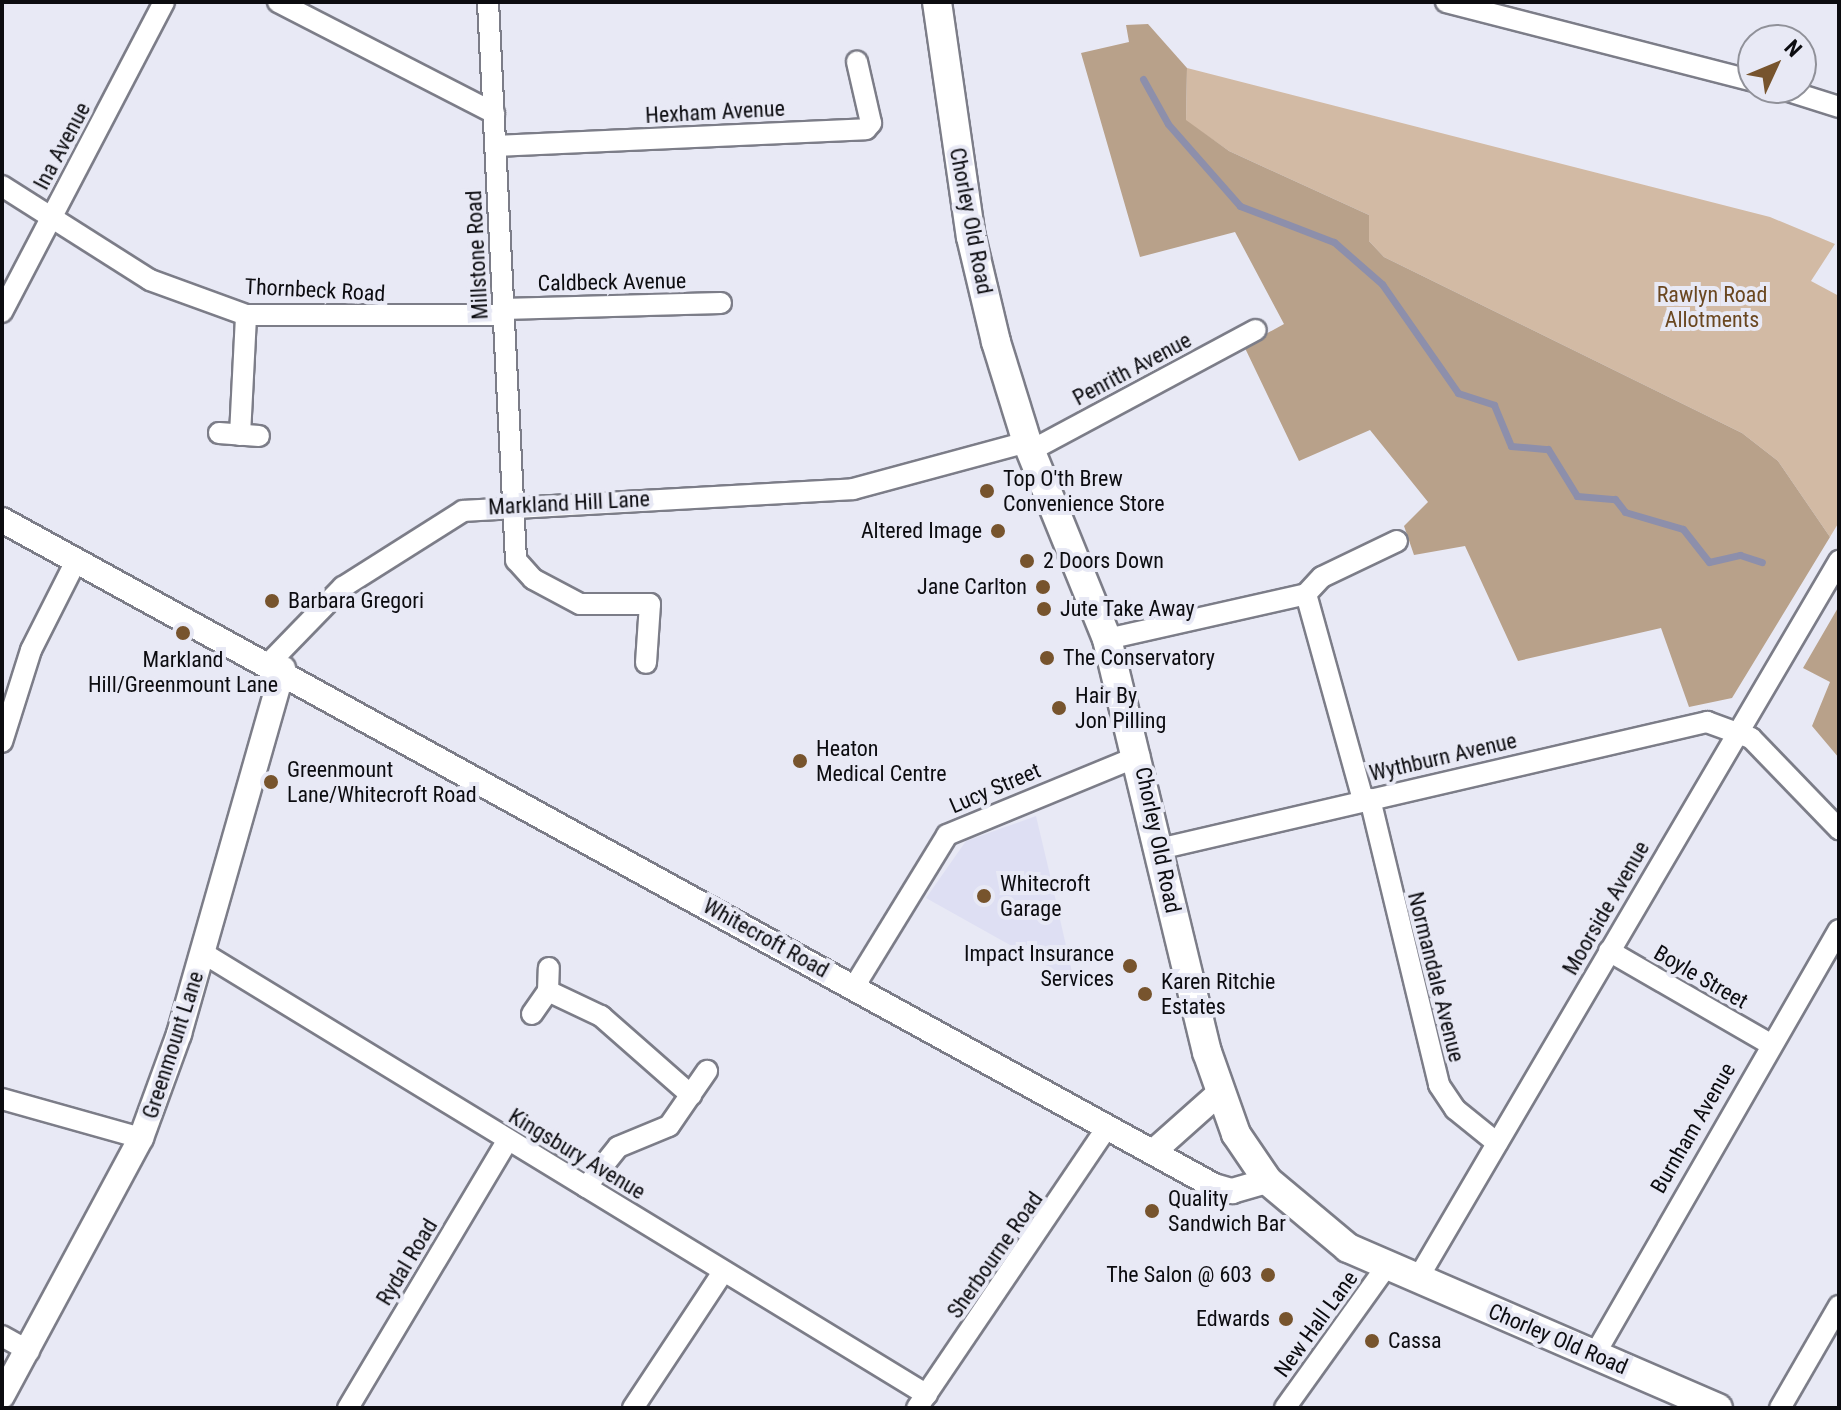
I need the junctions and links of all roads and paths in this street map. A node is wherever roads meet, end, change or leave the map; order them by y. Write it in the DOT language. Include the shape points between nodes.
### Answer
graph roads {
  1 [pos="164,2"];
  2 [pos="278,2"];
  3 [pos="488,2"];
  4 [pos="937,2"];
  5 [pos="1446,2"];
  6 [pos="857,62"];
  7 [pos="1737,77"];
  8 [pos="1817,100"];
  9 [pos="1839,107"];
  10 [pos="494,113"];
  11 [pos="495,146"];
  12 [pos="2,186"];
  13 [pos="51,218"];
  14 [pos="721,303"];
  15 [pos="2,312"];
  16 [pos="503,312"];
  17 [pos="246,315"];
  18 [pos="1256,330"];
  19 [pos="239,435"];
  20 [pos="1029,446"];
  21 [pos="513,506"];
  22 [pos="2,520"];
  23 [pos="1397,541"];
  24 [pos="76,561"];
  25 [pos="1839,561"];
  26 [pos="1306,594"];
  27 [pos="1107,639"];
  28 [pos="646,663"];
  29 [pos="276,665"];
  30 [pos="1738,728"];
  31 [pos="2,742"];
  32 [pos="1139,756"];
  33 [pos="1366,800"];
  34 [pos="1839,829"];
  35 [pos="1159,849"];
  36 [pos="1839,930"];
  37 [pos="1609,951"];
  38 [pos="203,953"];
  39 [pos="549,968"];
  40 [pos="854,987"];
  41 [pos="548,991"];
  42 [pos="532,1014"];
  43 [pos="1770,1044"];
  44 [pos="707,1071"];
  45 [pos="1218,1094"];
  46 [pos="691,1095"];
  47 [pos="2,1099"];
  48 [pos="1107,1127"];
  49 [pos="141,1138"];
  50 [pos="507,1141"];
  51 [pos="1497,1143"];
  52 [pos="1153,1152"];
  53 [pos="1268,1181"];
  54 [pos="586,1187"];
  55 [pos="1386,1267"];
  56 [pos="723,1272"];
  57 [pos="1417,1280"];
  58 [pos="1839,1306"];
  59 [pos="2,1336"];
  60 [pos="29,1351"];
  61 [pos="1595,1354"];
  62 [pos="2,1396"];
  63 [pos="922,1402"];
  64 [pos="348,1408"];
  65 [pos="633,1408"];
  66 [pos="1285,1408"];
  67 [pos="1718,1408"];
  68 [pos="1780,1408"];
  1 -- 13 [label="street, Ina Avenue"];
  2 -- 10 [label="street"];
  3 -- 10 [label="street, Millstone Road"];
  4 -- 20 [label="main road, Chorley Old Road" via="974,250"];
  5 -- 7 [label="street"];
  6 -- 11 [label="street, Hexham Avenue" via="871,123 866,129"];
  8 -- 9 [label="street"];
  10 -- 11 [label="street, Millstone Road"];
  11 -- 16 [label="street, Millstone Road"];
  12 -- 13 [label="street, Thornbeck Road"];
  13 -- 15 [label="street, Ina Avenue"];
  13 -- 17 [label="street, Thornbeck Road" via="150,280"];
  14 -- 16 [label="street, Caldbeck Avenue"];
  16 -- 17 [label="street, Thornbeck Road"];
  16 -- 21 [label="street, Millstone Road"];
  17 -- 19 [label="street"];
  18 -- 20 [label="street, Penrith Avenue"];
  20 -- 21 [label="street, Markland Hill Lane" via="853,489"];
  20 -- 27 [label="main road, Chorley Old Road"];
  21 -- 28 [label="street, Millstone Road" via="523,572 580,604 650,604"];
  21 -- 29 [label="street, Markland Hill Lane" via="463,511 417,534 304,619"];
  22 -- 24 [label="street"];
  23 -- 26 [label="street" via="1322,577"];
  24 -- 29 [label="street"];
  24 -- 31 [label="street" via="36,637"];
  25 -- 30 [label="street, Moorside Avenue"];
  26 -- 27 [label="street"];
  26 -- 33 [label="street, Normandale Avenue"];
  27 -- 32 [label="main road, Chorley Old Road"];
  29 -- 38 [label="street, Greenmount Lane"];
  29 -- 40 [label="street, Whitecroft Road"];
  30 -- 33 [label="street, Wythburn Avenue" via="1680,725"];
  30 -- 34 [label="street"];
  30 -- 37 [label="street, Moorside Avenue"];
  32 -- 35 [label="main road, Chorley Old Road"];
  32 -- 40 [label="street, Lucy Street" via="947,835"];
  33 -- 35 [label="street, Wythburn Avenue"];
  33 -- 51 [label="street, Normandale Avenue" via="1439,1085 1455,1109"];
  35 -- 45 [label="main road, Chorley Old Road"];
  36 -- 43 [label="street, Burnham Avenue"];
  37 -- 43 [label="street, Boyle Street"];
  37 -- 51 [label="street, Moorside Avenue"];
  38 -- 49 [label="street, Greenmount Lane"];
  38 -- 50 [label="street, Kingsbury Avenue"];
  39 -- 41 [label="street"];
  40 -- 48 [label="street, Whitecroft Road"];
  41 -- 42 [label="street"];
  41 -- 46 [label="street" via="601,1016"];
  43 -- 61 [label="street, Burnham Avenue"];
  44 -- 46 [label="street"];
  45 -- 52 [label="street"];
  45 -- 53 [label="main road, Chorley Old Road"];
  46 -- 54 [label="street" via="669,1126 618,1147"];
  47 -- 49 [label="street"];
  48 -- 52 [label="street, Whitecroft Road"];
  48 -- 63 [label="street, Sherbourne Road"];
  49 -- 60 [label="street, Greenmount Lane"];
  50 -- 54 [label="street, Kingsbury Avenue"];
  50 -- 64 [label="street, Rydal Road"];
  51 -- 57 [label="street, Moorside Avenue"];
  52 -- 53 [label="street, Whitecroft Road" via="1223,1190"];
  53 -- 55 [label="main road, Chorley Old Road" via="1313,1224"];
  54 -- 56 [label="street, Kingsbury Avenue"];
  55 -- 57 [label="main road, Chorley Old Road"];
  55 -- 66 [label="street, New Hall Lane"];
  56 -- 63 [label="street, Kingsbury Avenue"];
  56 -- 65 [label="street"];
  57 -- 61 [label="main road, Chorley Old Road"];
  58 -- 68 [label="street"];
  59 -- 60 [label="street"];
  60 -- 62 [label="street, Greenmount Lane"];
  61 -- 67 [label="main road, Chorley Old Road"];
}
